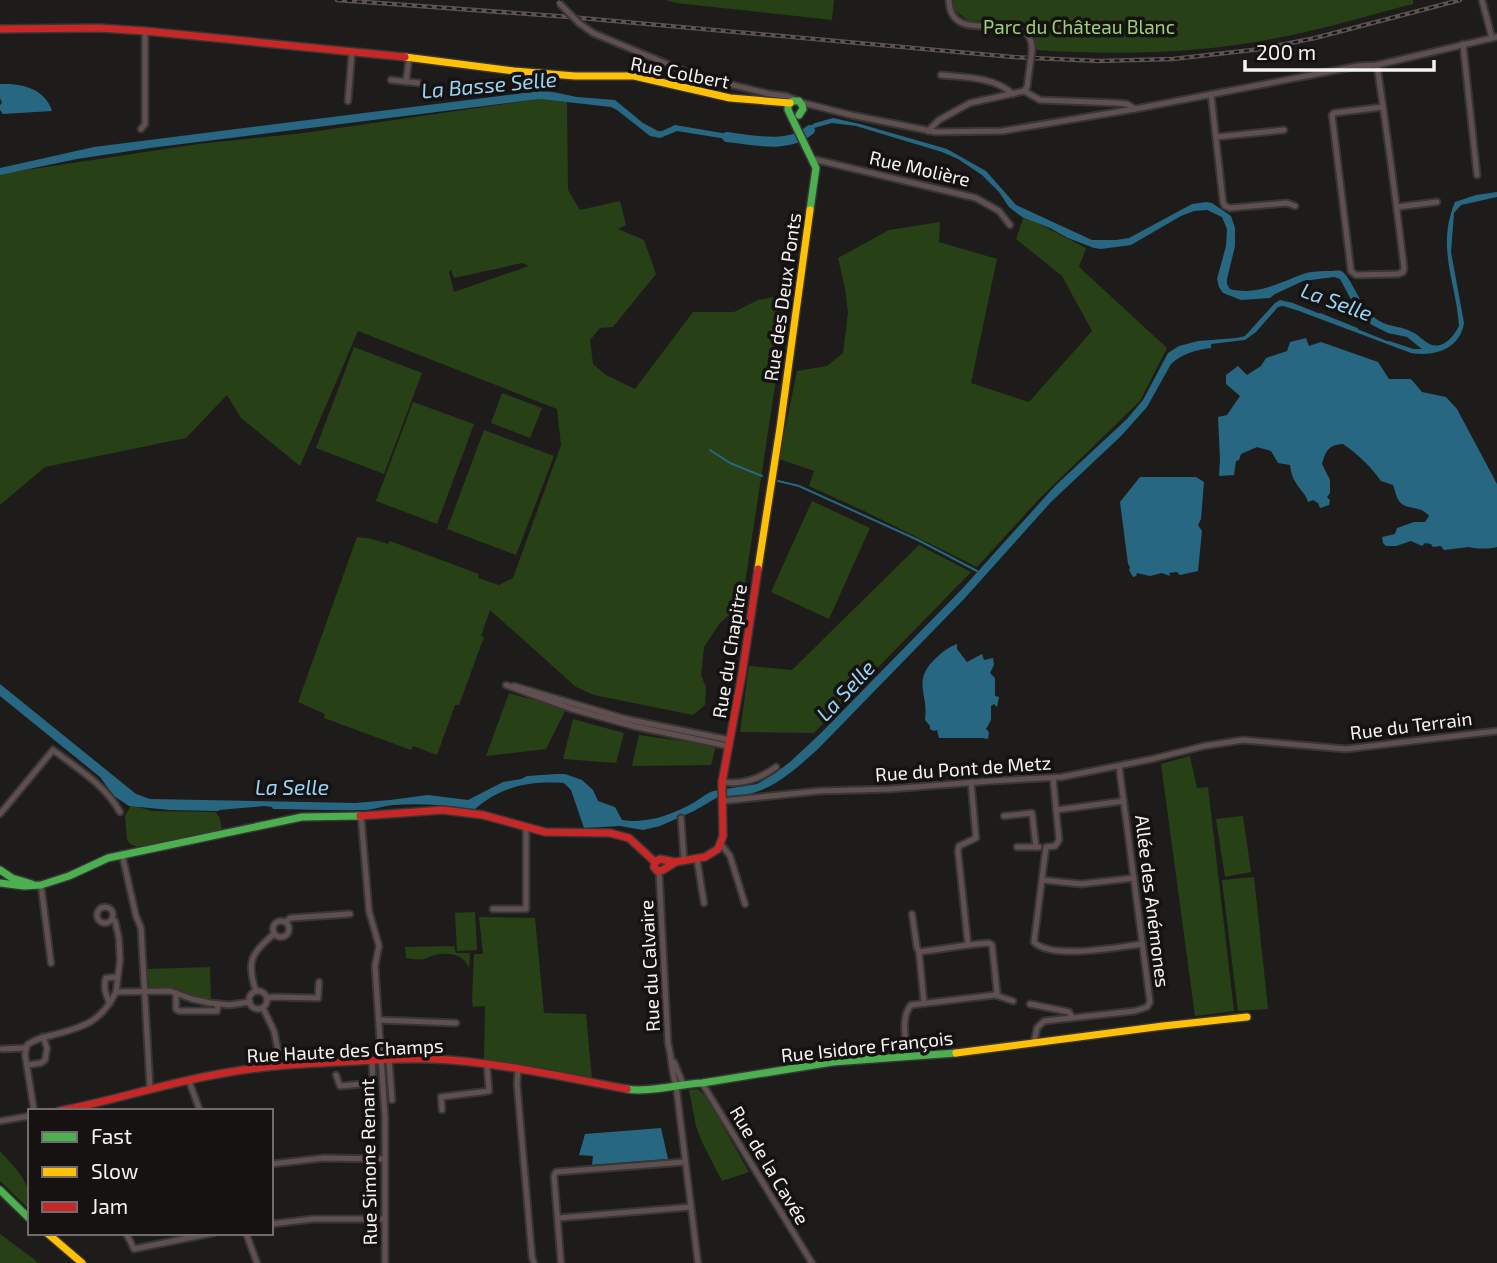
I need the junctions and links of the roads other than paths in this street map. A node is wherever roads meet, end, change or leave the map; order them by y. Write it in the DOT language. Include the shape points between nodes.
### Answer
graph roads {
  1 [pos="949,0"];
  2 [pos="1482,0"];
  3 [pos="557,1"];
  4 [pos="0,29"];
  5 [pos="145,31"];
  6 [pos="1494,38"];
  7 [pos="1463,44"];
  8 [pos="352,51"];
  9 [pos="409,58"];
  10 [pos="1377,65"];
  11 [pos="941,75"];
  12 [pos="391,80"];
  13 [pos="406,82"];
  14 [pos="419,83"];
  15 [pos="1024,91"];
  16 [pos="770,94"];
  17 [pos="1013,94"];
  18 [pos="1211,94"];
  19 [pos="348,101"];
  20 [pos="779,102"];
  21 [pos="793,105"];
  22 [pos="1383,107"];
  23 [pos="822,108"];
  24 [pos="1135,109"];
  25 [pos="801,113"];
  26 [pos="798,128"];
  27 [pos="141,129"];
  28 [pos="1284,130"];
  29 [pos="928,131"];
  30 [pos="1216,137"];
  31 [pos="813,159"];
  32 [pos="1477,175"];
  33 [pos="1437,202"];
  34 [pos="1295,206"];
  35 [pos="1397,207"];
  36 [pos="1010,225"];
  37 [pos="772,476"];
  38 [pos="507,685"];
  39 [pos="1497,731"];
  40 [pos="729,743"];
  41 [pos="1204,746"];
  42 [pos="1119,766"];
  43 [pos="776,767"];
  44 [pos="1053,778"];
  45 [pos="971,782"];
  46 [pos="722,785"];
  47 [pos="722,800"];
  48 [pos="1124,801"];
  49 [pos="1056,810"];
  50 [pos="120,812"];
  51 [pos="0,814"];
  52 [pos="361,816"];
  53 [pos="1004,816"];
  54 [pos="681,818"];
  55 [pos="526,827"];
  56 [pos="721,844"];
  57 [pos="1017,847"];
  58 [pos="1036,847"];
  59 [pos="1046,847"];
  60 [pos="122,854"];
  61 [pos="697,859"];
  62 [pos="684,861"];
  63 [pos="663,867"];
  64 [pos="0,870"];
  65 [pos="1134,878"];
  66 [pos="1042,880"];
  67 [pos="0,883"];
  68 [pos="38,885"];
  69 [pos="704,903"];
  70 [pos="745,904"];
  71 [pos="493,909"];
  72 [pos="350,914"];
  73 [pos="912,914"];
  74 [pos="112,919"];
  75 [pos="286,922"];
  76 [pos="274,934"];
  77 [pos="1142,944"];
  78 [pos="968,945"];
  79 [pos="919,952"];
  80 [pos="51,962"];
  81 [pos="117,977"];
  82 [pos="319,982"];
  83 [pos="256,991"];
  84 [pos="116,992"];
  85 [pos="144,993"];
  86 [pos="176,993"];
  87 [pos="996,995"];
  88 [pos="267,999"];
  89 [pos="1013,1001"];
  90 [pos="250,1002"];
  91 [pos="110,1003"];
  92 [pos="924,1003"];
  93 [pos="218,1004"];
  94 [pos="1030,1004"];
  95 [pos="263,1008"];
  96 [pos="1072,1017"];
  97 [pos="1247,1017"];
  98 [pos="379,1020"];
  99 [pos="457,1023"];
  100 [pos="43,1037"];
  101 [pos="1034,1043"];
  102 [pos="25,1048"];
  103 [pos="2,1049"];
  104 [pos="908,1056"];
  105 [pos="377,1060"];
  106 [pos="389,1060"];
  107 [pos="27,1065"];
  108 [pos="281,1065"];
  109 [pos="487,1065"];
  110 [pos="518,1069"];
  111 [pos="337,1075"];
  112 [pos="189,1081"];
  113 [pos="702,1083"];
  114 [pos="680,1084"];
  115 [pos="150,1088"];
  116 [pos="392,1100"];
  117 [pos="34,1109"];
  118 [pos="69,1109"];
  119 [pos="199,1109"];
  120 [pos="442,1110"];
  121 [pos="28,1116"];
  122 [pos="0,1121"];
  123 [pos="385,1159"];
  124 [pos="685,1162"];
  125 [pos="273,1164"];
  126 [pos="0,1190"];
  127 [pos="0,1197"];
  128 [pos="691,1206"];
  129 [pos="28,1217"];
  130 [pos="28,1218"];
  131 [pos="558,1218"];
  132 [pos="385,1219"];
  133 [pos="273,1224"];
  134 [pos="49,1235"];
  135 [pos="127,1235"];
  136 [pos="203,1235"];
  137 [pos="247,1235"];
  138 [pos="82,1263"];
  139 [pos="257,1263"];
  140 [pos="386,1263"];
  141 [pos="534,1263"];
  142 [pos="561,1263"];
  143 [pos="698,1263"];
  144 [pos="811,1263"];
  1 -- 15 [label="street, bridge" via="952,14 961,22 1022,27 1031,38 1032,50"];
  2 -- 6 [label="street"];
  3 -- 16 [label="street, bridge" via="593,33 696,76"];
  4 -- 5 [label="street, Rue Colbert"];
  5 -- 8 [label="street, Rue Colbert"];
  5 -- 27 [label="street" via="145,124"];
  6 -- 7 [label="street"];
  7 -- 10 [label="street"];
  7 -- 32 [label="street"];
  8 -- 9 [label="street, Rue Colbert"];
  8 -- 19 [label="street"];
  9 -- 13 [label="street"];
  9 -- 20 [label="street, Rue Colbert" via="575,76 641,76 730,98"];
  10 -- 18 [label="street"];
  10 -- 22 [label="street"];
  11 -- 17 [label="street" via="981,79"];
  12 -- 13 [label="street"];
  13 -- 14 [label="street"];
  15 -- 17 [label="street"];
  15 -- 24 [label="street" via="1040,100 1117,103"];
  16 -- 20 [label="street"];
  16 -- 21 [label="street" via="786,96"];
  17 -- 29 [label="street" via="967,104"];
  18 -- 24 [label="street"];
  18 -- 30 [label="street"];
  20 -- 21 [label="street, Rue Colbert"];
  21 -- 23 [label="street"];
  21 -- 25 [label="street" via="803,106"];
  21 -- 25 [label="street" via="794,116"];
  21 -- 26 [label="street, Rue des Deux Ponts"];
  22 -- 35 [label="street"];
  22 -- 35 [label="street" via="1332,115 1352,274 1403,272"];
  23 -- 25 [label="street"];
  23 -- 29 [label="street"];
  24 -- 29 [label="street" via="1010,130"];
  25 -- 26 [label="street"];
  26 -- 31 [label="street, Rue des Deux Ponts"];
  28 -- 30 [label="street"];
  30 -- 34 [label="street" via="1225,206 1287,202"];
  31 -- 36 [label="street, Rue Molière" via="976,198 999,211"];
  31 -- 37 [label="street, Rue des Deux Ponts" via="816,168"];
  33 -- 35 [label="street"];
  37 -- 40 [label="street, Rue du Chapitre"];
  38 -- 40 [label="street" via="634,726"];
  39 -- 41 [label="street, Rue du Terrain" via="1346,749 1243,740"];
  40 -- 46 [label="street, Rue du Chapitre"];
  41 -- 42 [label="street, Rue du Pont de Metz"];
  42 -- 44 [label="street, Rue du Pont de Metz"];
  42 -- 48 [label="street, Allée des Anémones"];
  43 -- 46 [label="street" via="753,781"];
  44 -- 45 [label="street, Rue du Pont de Metz"];
  44 -- 49 [label="street"];
  45 -- 47 [label="street, Rue du Pont de Metz"];
  45 -- 78 [label="street" via="976,838 958,851"];
  46 -- 47 [label="street, Rue du Chapitre"];
  47 -- 56 [label="street, Rue du Chapitre"];
  48 -- 49 [label="street"];
  48 -- 65 [label="street, Allée des Anémones"];
  49 -- 59 [label="street" via="1059,840"];
  50 -- 51 [label="street" via="105,791 53,750"];
  52 -- 55 [label="street" via="443,810"];
  52 -- 60 [label="street" via="302,817"];
  52 -- 98 [label="street, Rue Simone Renant" via="369,911 379,946 375,966"];
  53 -- 58 [label="street" via="1032,813"];
  54 -- 62 [label="street"];
  55 -- 63 [label="street" via="619,835 636,843 655,862 655,869"];
  55 -- 71 [label="street" via="526,909"];
  56 -- 61 [label="street"];
  56 -- 70 [label="street" via="730,856"];
  57 -- 58 [label="street"];
  58 -- 59 [label="street"];
  59 -- 66 [label="street"];
  60 -- 68 [label="street"];
  60 -- 85 [label="street" via="141,928"];
  61 -- 62 [label="street"];
  61 -- 69 [label="street"];
  62 -- 63 [label="street"];
  63 -- 114 [label="street, Rue du Calvaire" via="668,1044 673,1076"];
  64 -- 68 [label="street"];
  65 -- 66 [label="street" via="1081,884"];
  65 -- 77 [label="street, Allée des Anémones"];
  66 -- 77 [label="street" via="1036,946 1073,952"];
  67 -- 68 [label="street"];
  68 -- 80 [label="street"];
  72 -- 75 [label="street"];
  73 -- 79 [label="street"];
  74 -- 81 [label="street" via="119,939"];
  75 -- 76 [label="street" via="274,924"];
  75 -- 76 [label="street" via="287,935"];
  76 -- 83 [label="street" via="252,958"];
  77 -- 96 [label="street, Allée des Anémones" via="1147,1007"];
  78 -- 79 [label="street"];
  78 -- 87 [label="street" via="992,945"];
  79 -- 92 [label="street"];
  81 -- 84 [label="street"];
  81 -- 91 [label="street" via="104,981"];
  82 -- 88 [label="street" via="318,998"];
  83 -- 88 [label="street"];
  83 -- 90 [label="street"];
  84 -- 85 [label="street"];
  84 -- 91 [label="street"];
  85 -- 86 [label="street"];
  85 -- 115 [label="street"];
  86 -- 93 [label="street"];
  86 -- 93 [label="street" via="179,1011 217,1011"];
  87 -- 89 [label="street"];
  87 -- 92 [label="street"];
  88 -- 95 [label="street"];
  90 -- 93 [label="street"];
  90 -- 95 [label="street"];
  91 -- 100 [label="street" via="86,1025"];
  92 -- 104 [label="street" via="907,1010"];
  94 -- 96 [label="street, Allée des Anémones" via="1069,1012"];
  95 -- 108 [label="street" via="274,1031"];
  96 -- 101 [label="street, Allée des Anémones" via="1044,1021"];
  97 -- 101 [label="street, Rue Isidore François"];
  98 -- 99 [label="street"];
  98 -- 105 [label="street, Rue Simone Renant"];
  100 -- 102 [label="street"];
  100 -- 107 [label="street" via="45,1060"];
  101 -- 104 [label="street, Rue Isidore François"];
  102 -- 103 [label="street"];
  102 -- 107 [label="street"];
  104 -- 113 [label="street, Rue Isidore François" via="834,1062"];
  105 -- 106 [label="street, Rue Haute des Champs"];
  105 -- 108 [label="street, Rue Haute des Champs"];
  105 -- 111 [label="street" via="373,1083 340,1086"];
  105 -- 123 [label="street, Rue Simone Renant"];
  106 -- 109 [label="street, Rue Haute des Champs"];
  106 -- 116 [label="street"];
  107 -- 117 [label="street"];
  108 -- 112 [label="street, Rue Haute des Champs"];
  109 -- 110 [label="street, Rue Haute des Champs"];
  109 -- 120 [label="street" via="489,1091 441,1097"];
  110 -- 114 [label="street, Rue Haute des Champs" via="635,1091"];
  110 -- 141 [label="street"];
  112 -- 115 [label="street, Rue Haute des Champs"];
  112 -- 119 [label="street"];
  113 -- 114 [label="street, Rue Isidore François"];
  113 -- 144 [label="street, Rue de la Cavée"];
  114 -- 124 [label="street, Rue du Calvaire"];
  115 -- 118 [label="street, Rue Haute des Champs"];
  121 -- 122 [label="street"];
  123 -- 125 [label="street" via="324,1158"];
  123 -- 132 [label="street, Rue Simone Renant"];
  124 -- 128 [label="street, Rue du Calvaire"];
  124 -- 131 [label="street" via="556,1172"];
  126 -- 129 [label="street"];
  127 -- 130 [label="street"];
  128 -- 131 [label="street"];
  128 -- 143 [label="street, Rue du Calvaire"];
  131 -- 142 [label="street"];
  132 -- 133 [label="street"];
  132 -- 140 [label="street, Rue Simone Renant"];
  134 -- 138 [label="street"];
  135 -- 136 [label="street" via="134,1249"];
  137 -- 139 [label="street"];
}
